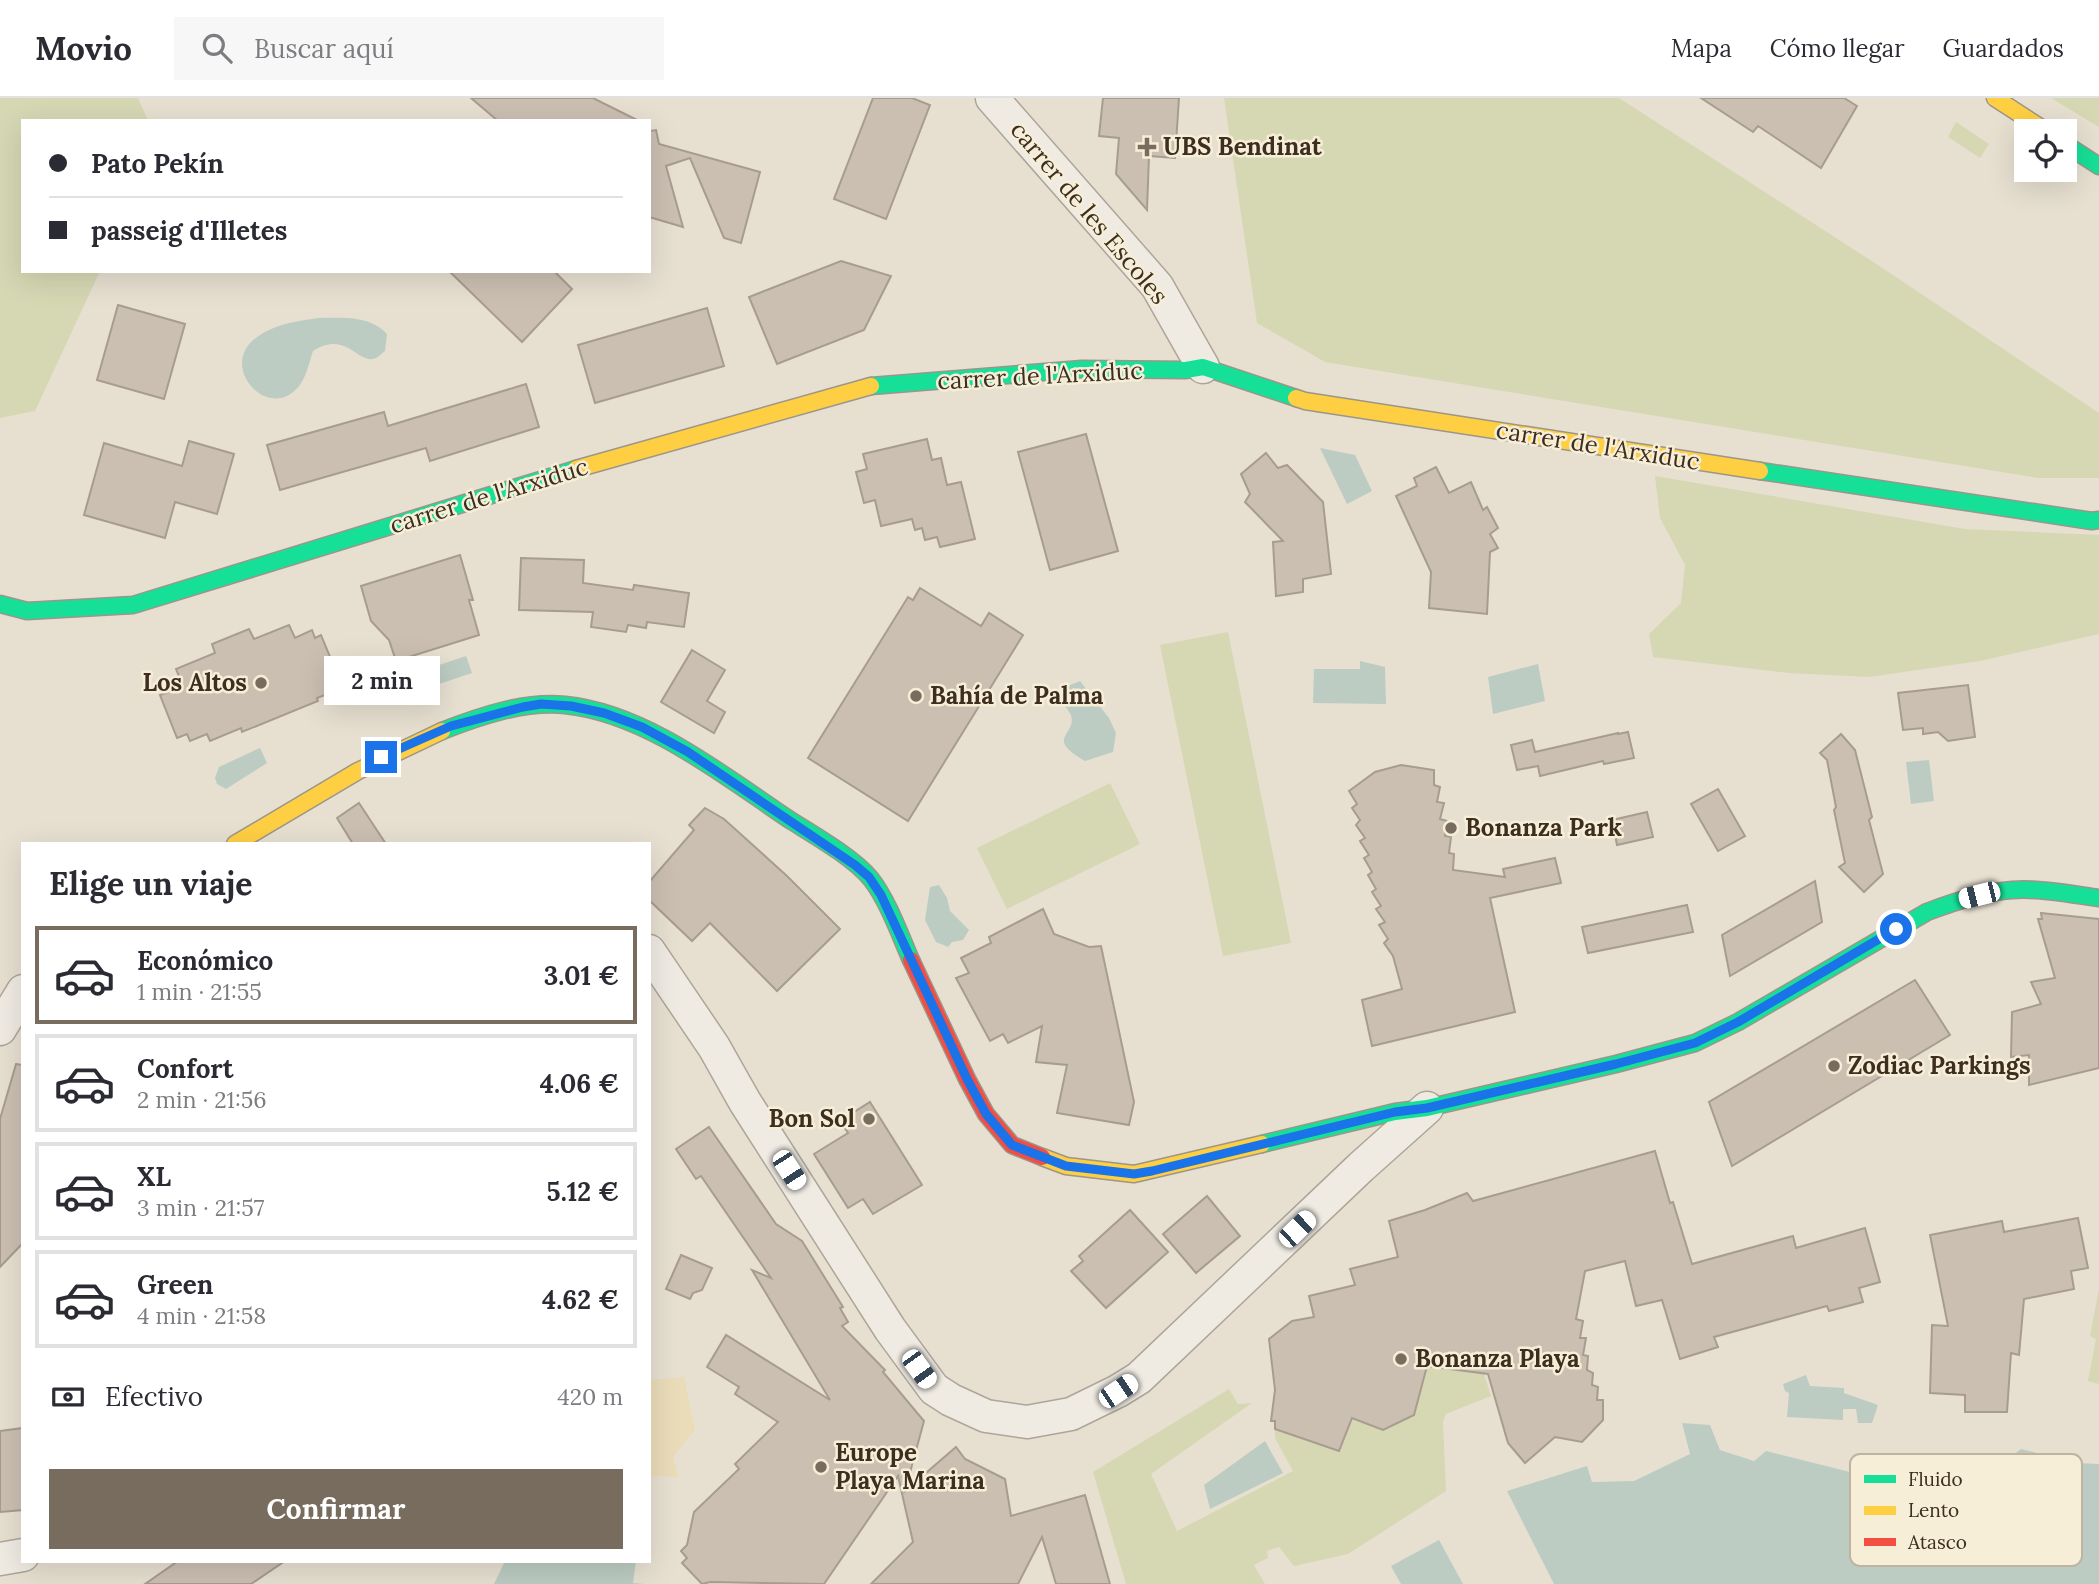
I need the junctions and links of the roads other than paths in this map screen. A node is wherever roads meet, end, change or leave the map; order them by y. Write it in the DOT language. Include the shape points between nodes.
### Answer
graph roads {
  1 [pos="992,98"];
  2 [pos="1995,98"];
  3 [pos="2027,119"];
  4 [pos="2077,152"];
  5 [pos="2099,166"];
  6 [pos="1203,367"];
  7 [pos="2099,520"];
  8 [pos="0,604"];
  9 [pos="237,842"];
  10 [pos="2099,898"];
  11 [pos="651,954"];
  12 [pos="21,994"];
  13 [pos="0,1029"];
  14 [pos="1427,1108"];
  15 [pos="21,1555"];
  16 [pos="0,1559"];
  1 -- 6 [label="street, carrer de les Escoles" via="1157,286"];
  2 -- 3 [label="street"];
  4 -- 5 [label="street"];
  6 -- 7 [label="street, carrer de l'Arxiduc" via="1305,401"];
  6 -- 8 [label="street, carrer de l'Arxiduc" via="1082,369 865,386 133,605 27,611"];
  9 -- 14 [label="street" via="360,768 451,726 541,704 604,713 688,752 869,877 967,1079 986,1114 1012,1145 1066,1166 1134,1174"];
  10 -- 14 [label="street" via="2011,890 1955,901 1927,912 1695,1043"];
  11 -- 14 [label="street" via="890,1329 934,1389 986,1416 1027,1422 1071,1414 1139,1378"];
  12 -- 13 [label="street"];
  15 -- 16 [label="street"];
}
